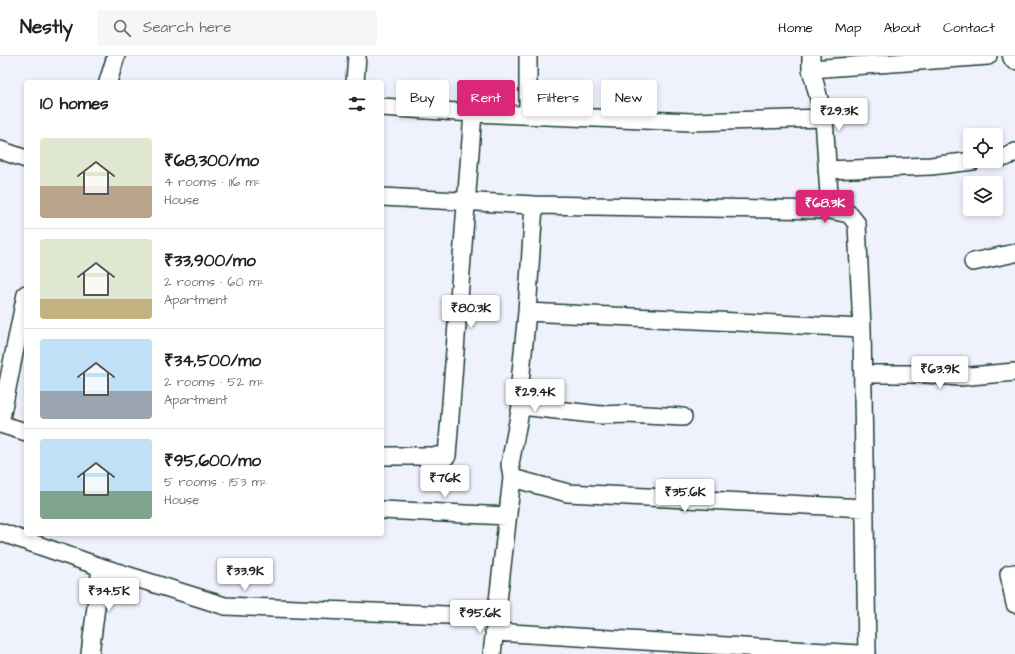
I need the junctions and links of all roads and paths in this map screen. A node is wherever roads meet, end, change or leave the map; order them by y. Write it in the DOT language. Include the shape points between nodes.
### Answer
graph roads {
  1 [pos="116,56"];
  2 [pos="357,56"];
  3 [pos="528,56"];
  4 [pos="988,56"];
  5 [pos="866,60"];
  6 [pos="811,62"];
  7 [pos="109,80"];
  8 [pos="355,80"];
  9 [pos="528,80"];
  10 [pos="384,107"];
  11 [pos="457,112"];
  12 [pos="473,116"];
  13 [pos="551,116"];
  14 [pos="824,118"];
  15 [pos="0,150"];
  16 [pos="1015,152"];
  17 [pos="1003,157"];
  18 [pos="24,158"];
  19 [pos="963,162"];
  20 [pos="827,170"];
  21 [pos="384,197"];
  22 [pos="467,202"];
  23 [pos="534,205"];
  24 [pos="830,210"];
  25 [pos="1015,253"];
  26 [pos="973,262"];
  27 [pos="24,300"];
  28 [pos="527,312"];
  29 [pos="862,328"];
  30 [pos="6,357"];
  31 [pos="1015,372"];
  32 [pos="863,374"];
  33 [pos="521,406"];
  34 [pos="683,417"];
  35 [pos="0,424"];
  36 [pos="24,431"];
  37 [pos="384,456"];
  38 [pos="512,478"];
  39 [pos="865,508"];
  40 [pos="384,510"];
  41 [pos="507,516"];
  42 [pos="0,532"];
  43 [pos="100,567"];
  44 [pos="1015,573"];
  45 [pos="1015,604"];
  46 [pos="495,624"];
  47 [pos="90,654"];
  48 [pos="492,654"];
  49 [pos="859,654"];
  50 [pos="867,654"];
  1 -- 7 [label="street"];
  2 -- 8 [label="street"];
  3 -- 9 [label="street"];
  4 -- 5 [label="street"];
  5 -- 6 [label="street"];
  6 -- 14 [label="street"];
  10 -- 11 [label="street"];
  12 -- 22 [label="street"];
  13 -- 14 [label="street" via="692,122"];
  14 -- 20 [label="street"];
  15 -- 18 [label="street"];
  16 -- 17 [label="street"];
  19 -- 20 [label="street"];
  20 -- 24 [label="street"];
  21 -- 22 [label="street"];
  22 -- 23 [label="street"];
  22 -- 37 [label="street" via="446,456"];
  23 -- 24 [label="street"];
  23 -- 28 [label="street"];
  24 -- 29 [label="street" via="849,214 857,224"];
  25 -- 26 [label="street"];
  27 -- 30 [label="street"];
  28 -- 29 [label="street"];
  28 -- 33 [label="street" via="519,393"];
  29 -- 32 [label="street"];
  30 -- 35 [label="street"];
  31 -- 32 [label="street" via="959,377"];
  32 -- 39 [label="street"];
  33 -- 34 [label="street" via="601,415"];
  33 -- 38 [label="street" via="510,464"];
  35 -- 36 [label="street"];
  38 -- 39 [label="street" via="568,493"];
  38 -- 41 [label="street"];
  39 -- 50 [label="street"];
  40 -- 41 [label="street"];
  41 -- 46 [label="street"];
  42 -- 43 [label="street"];
  43 -- 46 [label="street" via="225,606"];
  43 -- 47 [label="street"];
  44 -- 45 [label="street" via="1009,574"];
  46 -- 48 [label="street"];
  46 -- 49 [label="street"];
}
